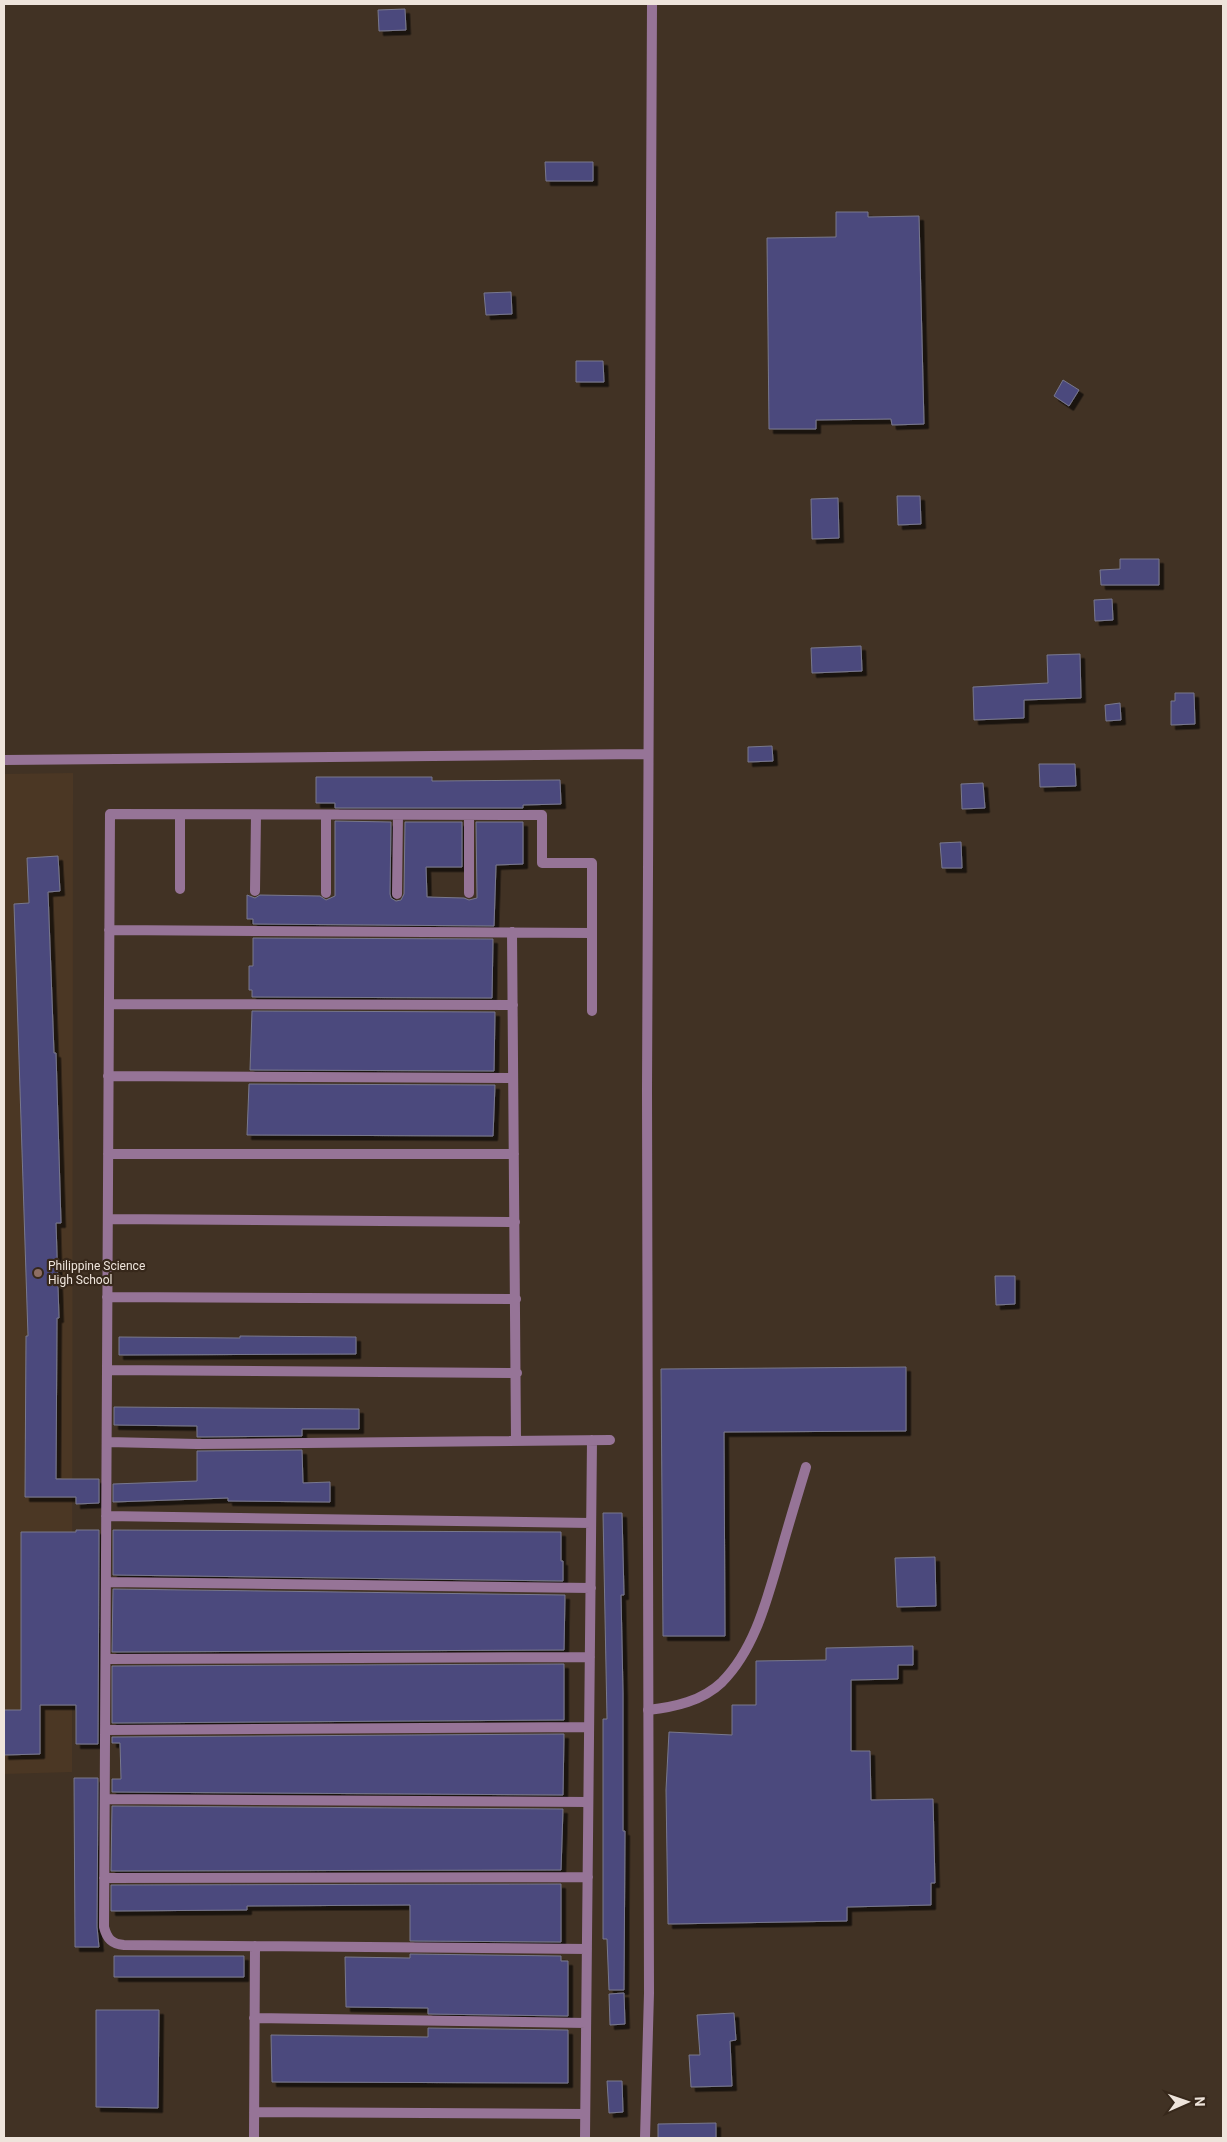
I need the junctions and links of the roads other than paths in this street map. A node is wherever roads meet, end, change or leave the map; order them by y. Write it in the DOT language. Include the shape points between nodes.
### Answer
graph roads {
  1 [pos="652,4"];
  2 [pos="648,754"];
  3 [pos="4,760"];
  4 [pos="180,814"];
  5 [pos="256,815"];
  6 [pos="326,815"];
  7 [pos="398,815"];
  8 [pos="469,815"];
  9 [pos="180,889"];
  10 [pos="256,891"];
  11 [pos="326,893"];
  12 [pos="469,893"];
  13 [pos="397,894"];
  14 [pos="109,930"];
  15 [pos="512,932"];
  16 [pos="592,933"];
  17 [pos="109,1004"];
  18 [pos="512,1005"];
  19 [pos="592,1011"];
  20 [pos="108,1076"];
  21 [pos="514,1078"];
  22 [pos="108,1154"];
  23 [pos="514,1154"];
  24 [pos="108,1219"];
  25 [pos="515,1222"];
  26 [pos="107,1297"];
  27 [pos="516,1299"];
  28 [pos="107,1370"];
  29 [pos="517,1373"];
  30 [pos="516,1439"];
  31 [pos="592,1440"];
  32 [pos="610,1440"];
  33 [pos="106,1442"];
  34 [pos="806,1468"];
  35 [pos="106,1516"];
  36 [pos="592,1522"];
  37 [pos="106,1582"];
  38 [pos="590,1588"];
  39 [pos="590,1657"];
  40 [pos="106,1658"];
  41 [pos="648,1710"];
  42 [pos="589,1727"];
  43 [pos="105,1730"];
  44 [pos="105,1799"];
  45 [pos="588,1802"];
  46 [pos="588,1877"];
  47 [pos="104,1878"];
  48 [pos="255,1946"];
  49 [pos="587,1949"];
  50 [pos="254,2018"];
  51 [pos="586,2023"];
  52 [pos="254,2112"];
  53 [pos="585,2114"];
  54 [pos="254,2138"];
  55 [pos="585,2138"];
  56 [pos="645,2138"];
  1 -- 2 [label="street"];
  2 -- 3 [label="street"];
  2 -- 41 [label="street"];
  4 -- 5 [label="street"];
  4 -- 9 [label="street"];
  4 -- 14 [label="street" via="110,814"];
  5 -- 6 [label="street"];
  5 -- 10 [label="street"];
  6 -- 7 [label="street"];
  6 -- 11 [label="street"];
  7 -- 8 [label="street"];
  7 -- 13 [label="street"];
  8 -- 12 [label="street"];
  8 -- 16 [label="street" via="542,816 542,863 592,863"];
  14 -- 15 [label="street"];
  14 -- 17 [label="street"];
  15 -- 16 [label="street"];
  15 -- 18 [label="street"];
  16 -- 19 [label="street"];
  17 -- 18 [label="street"];
  17 -- 20 [label="street"];
  18 -- 21 [label="street"];
  20 -- 21 [label="street"];
  20 -- 22 [label="street"];
  21 -- 23 [label="street"];
  22 -- 23 [label="street"];
  22 -- 24 [label="street"];
  23 -- 25 [label="street"];
  24 -- 25 [label="street"];
  24 -- 26 [label="street"];
  25 -- 27 [label="street"];
  26 -- 27 [label="street"];
  26 -- 28 [label="street"];
  27 -- 29 [label="street"];
  28 -- 29 [label="street"];
  28 -- 33 [label="street"];
  29 -- 30 [label="street"];
  30 -- 31 [label="street"];
  30 -- 33 [label="street" via="197,1444"];
  31 -- 32 [label="street"];
  31 -- 36 [label="street"];
  33 -- 35 [label="street"];
  34 -- 41 [label="street" via="765,1607 746,1650 721,1682 696,1699 678,1706"];
  35 -- 36 [label="street"];
  35 -- 37 [label="street"];
  36 -- 38 [label="street"];
  37 -- 38 [label="street"];
  37 -- 40 [label="street"];
  38 -- 39 [label="street"];
  39 -- 40 [label="street"];
  39 -- 42 [label="street"];
  40 -- 43 [label="street"];
  41 -- 56 [label="street" via="649,1993"];
  42 -- 43 [label="street"];
  42 -- 45 [label="street"];
  43 -- 44 [label="street"];
  44 -- 45 [label="street"];
  44 -- 47 [label="street"];
  45 -- 46 [label="street"];
  46 -- 47 [label="street"];
  46 -- 49 [label="street"];
  47 -- 48 [label="street" via="104,1927 110,1940 116,1944"];
  48 -- 49 [label="street"];
  48 -- 50 [label="street"];
  49 -- 51 [label="street"];
  50 -- 51 [label="street"];
  50 -- 52 [label="street"];
  51 -- 53 [label="street"];
  52 -- 53 [label="street"];
  52 -- 54 [label="street"];
  53 -- 55 [label="street"];
}
